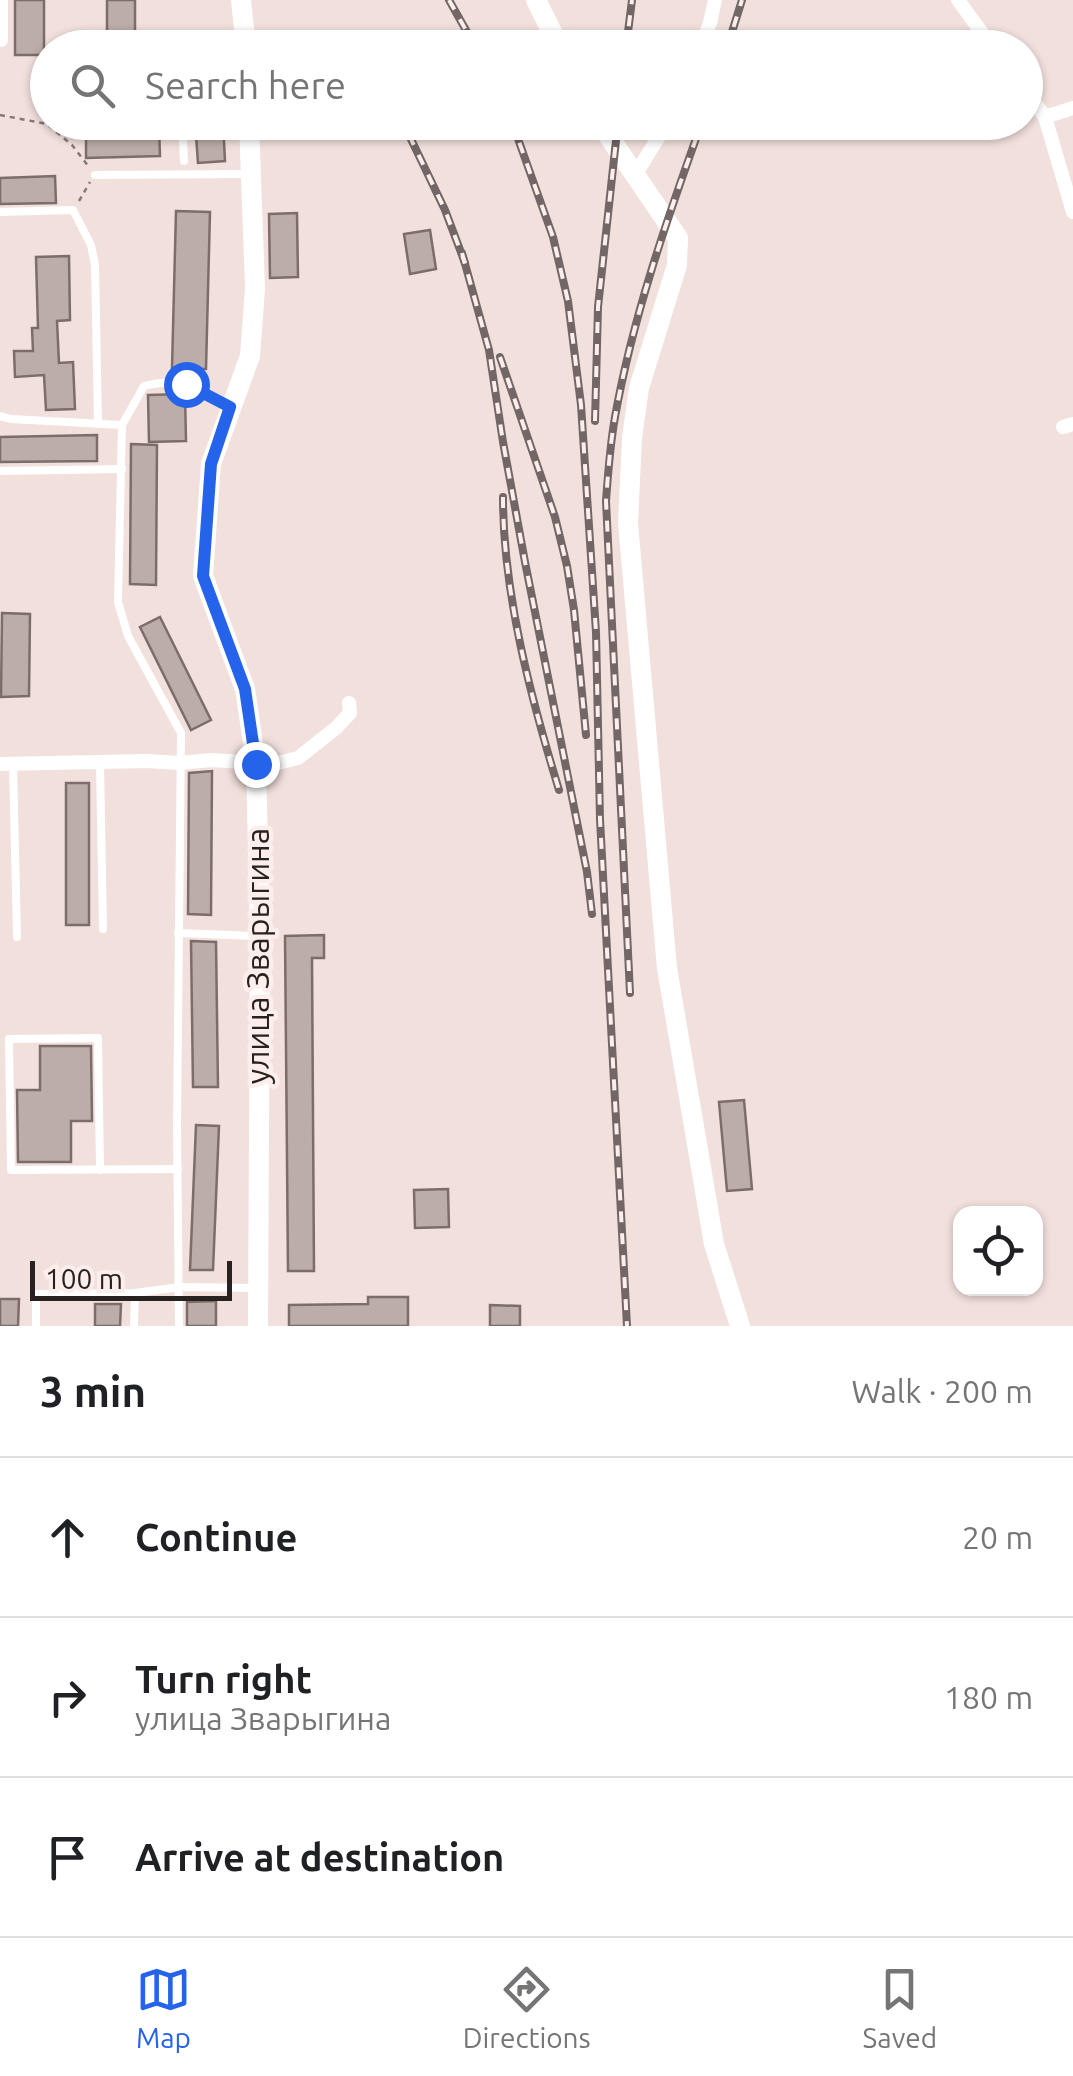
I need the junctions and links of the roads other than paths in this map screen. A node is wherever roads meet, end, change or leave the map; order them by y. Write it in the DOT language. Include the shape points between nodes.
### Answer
graph roads {
  1 [pos="2,0"];
  2 [pos="241,0"];
  3 [pos="536,0"];
  4 [pos="715,0"];
  5 [pos="958,0"];
  6 [pos="245,30"];
  7 [pos="551,30"];
  8 [pos="707,30"];
  9 [pos="980,30"];
  10 [pos="1,40"];
  11 [pos="1073,108"];
  12 [pos="1043,114"];
  13 [pos="1045,117"];
  14 [pos="183,140"];
  15 [pos="250,140"];
  16 [pos="611,140"];
  17 [pos="656,140"];
  18 [pos="184,161"];
  19 [pos="251,174"];
  20 [pos="95,175"];
  21 [pos="634,175"];
  22 [pos="0,212"];
  23 [pos="1073,212"];
  24 [pos="230,407"];
  25 [pos="0,416"];
  26 [pos="98,424"];
  27 [pos="122,425"];
  28 [pos="122,468"];
  29 [pos="0,471"];
  30 [pos="349,702"];
  31 [pos="100,763"];
  32 [pos="180,763"];
  33 [pos="7,764"];
  34 [pos="256,764"];
  35 [pos="103,930"];
  36 [pos="178,933"];
  37 [pos="260,936"];
  38 [pos="16,937"];
  39 [pos="178,1169"];
  40 [pos="100,1170"];
  41 [pos="180,1287"];
  42 [pos="258,1288"];
  43 [pos="134,1293"];
  44 [pos="36,1326"];
  45 [pos="134,1326"];
  46 [pos="179,1326"];
  47 [pos="258,1326"];
  48 [pos="740,1326"];
  1 -- 10 [label="street"];
  2 -- 6 [label="street"];
  3 -- 7 [label="street"];
  4 -- 8 [label="street"];
  5 -- 9 [label="street"];
  11 -- 13 [label="street"];
  12 -- 13 [label="street"];
  13 -- 23 [label="street"];
  14 -- 18 [label="lane"];
  15 -- 19 [label="street, улица Зварыгина"];
  16 -- 21 [label="street"];
  17 -- 21 [label="street"];
  19 -- 20 [label="lane"];
  19 -- 24 [label="street, улица Зварыгина" via="252,340"];
  21 -- 48 [label="street" via="678,238 677,264 639,388 628,523 666,968 714,1244"];
  22 -- 26 [label="lane" via="73,210 90,245"];
  24 -- 27 [label="lane" via="166,380 144,386"];
  24 -- 34 [label="street, улица Зварыгина" via="211,464 203,576 245,689"];
  25 -- 26 [label="lane"];
  26 -- 27 [label="lane"];
  27 -- 28 [label="lane"];
  28 -- 29 [label="lane"];
  28 -- 32 [label="lane" via="118,602 128,636 180,733"];
  30 -- 34 [label="street" via="350,713 298,758"];
  31 -- 32 [label="street"];
  31 -- 33 [label="street"];
  31 -- 35 [label="lane"];
  32 -- 34 [label="street"];
  32 -- 36 [label="lane"];
  33 -- 38 [label="lane"];
  34 -- 37 [label="street, улица Зварыгина"];
  36 -- 37 [label="lane"];
  36 -- 39 [label="lane"];
  37 -- 42 [label="street, улица Зварыгина"];
  39 -- 40 [label="lane"];
  39 -- 41 [label="lane"];
  40 -- 40 [label="lane" via="11,1170 9,1039 98,1038"];
  41 -- 42 [label="lane"];
  41 -- 43 [label="lane"];
  41 -- 46 [label="lane"];
  42 -- 47 [label="street, улица Зварыгина"];
  43 -- 44 [label="lane" via="36,1294"];
  43 -- 45 [label="lane"];
}
